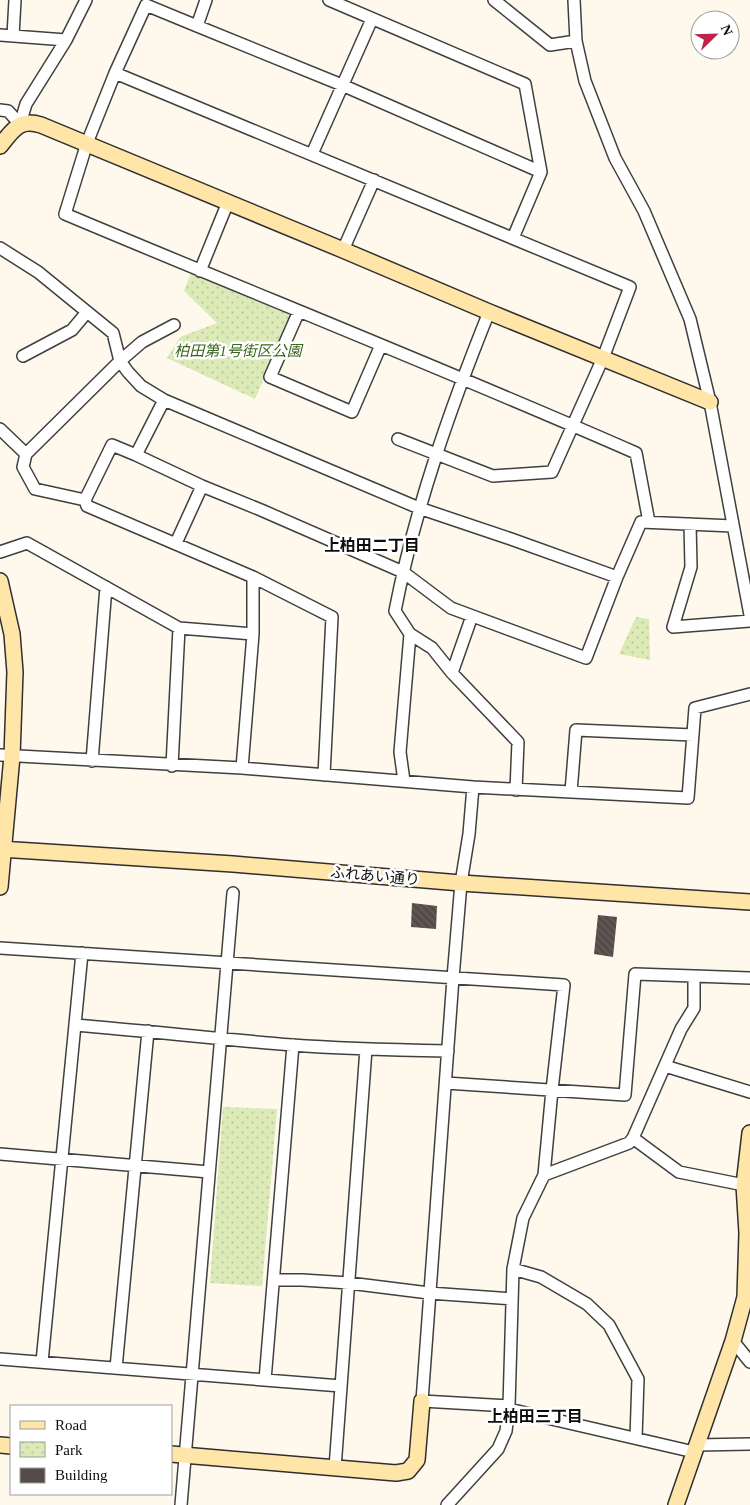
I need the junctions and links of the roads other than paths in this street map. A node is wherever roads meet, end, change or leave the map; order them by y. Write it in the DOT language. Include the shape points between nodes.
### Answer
graph roads {
  1 [pos="16,0"];
  2 [pos="86,0"];
  3 [pos="206,0"];
  4 [pos="329,0"];
  5 [pos="574,0"];
  6 [pos="498,2"];
  7 [pos="372,18"];
  8 [pos="197,26"];
  9 [pos="0,35"];
  10 [pos="13,36"];
  11 [pos="66,40"];
  12 [pos="576,41"];
  13 [pos="115,73"];
  14 [pos="342,86"];
  15 [pos="0,110"];
  16 [pos="20,124"];
  17 [pos="87,144"];
  18 [pos="0,146"];
  19 [pos="312,154"];
  20 [pos="541,172"];
  21 [pos="374,180"];
  22 [pos="228,202"];
  23 [pos="513,238"];
  24 [pos="0,248"];
  25 [pos="343,250"];
  26 [pos="200,271"];
  27 [pos="299,311"];
  28 [pos="87,312"];
  29 [pos="489,312"];
  30 [pos="174,324"];
  31 [pos="381,345"];
  32 [pos="23,356"];
  33 [pos="603,358"];
  34 [pos="120,361"];
  35 [pos="462,378"];
  36 [pos="164,400"];
  37 [pos="710,402"];
  38 [pos="573,425"];
  39 [pos="0,429"];
  40 [pos="398,439"];
  41 [pos="26,454"];
  42 [pos="437,454"];
  43 [pos="136,455"];
  44 [pos="202,486"];
  45 [pos="84,500"];
  46 [pos="419,508"];
  47 [pos="649,522"];
  48 [pos="690,524"];
  49 [pos="733,526"];
  50 [pos="176,543"];
  51 [pos="0,552"];
  52 [pos="403,572"];
  53 [pos="253,577"];
  54 [pos="617,577"];
  55 [pos="0,581"];
  56 [pos="747,584"];
  57 [pos="106,587"];
  58 [pos="750,615"];
  59 [pos="472,616"];
  60 [pos="750,620"];
  61 [pos="179,628"];
  62 [pos="253,634"];
  63 [pos="410,634"];
  64 [pos="452,673"];
  65 [pos="750,694"];
  66 [pos="693,735"];
  67 [pos="6,756"];
  68 [pos="92,761"];
  69 [pos="172,766"];
  70 [pos="242,768"];
  71 [pos="324,775"];
  72 [pos="404,781"];
  73 [pos="473,788"];
  74 [pos="516,790"];
  75 [pos="571,792"];
  76 [pos="2,850"];
  77 [pos="461,883"];
  78 [pos="0,887"];
  79 [pos="233,893"];
  80 [pos="750,902"];
  81 [pos="0,948"];
  82 [pos="82,953"];
  83 [pos="227,963"];
  84 [pos="694,976"];
  85 [pos="453,978"];
  86 [pos="750,978"];
  87 [pos="75,1025"];
  88 [pos="148,1031"];
  89 [pos="220,1038"];
  90 [pos="293,1045"];
  91 [pos="366,1049"];
  92 [pos="448,1051"];
  93 [pos="665,1066"];
  94 [pos="446,1083"];
  95 [pos="552,1090"];
  96 [pos="750,1092"];
  97 [pos="750,1133"];
  98 [pos="633,1138"];
  99 [pos="0,1154"];
  100 [pos="62,1160"];
  101 [pos="135,1166"];
  102 [pos="209,1172"];
  103 [pos="544,1175"];
  104 [pos="744,1185"];
  105 [pos="513,1269"];
  106 [pos="274,1280"];
  107 [pos="349,1283"];
  108 [pos="429,1293"];
  109 [pos="512,1299"];
  110 [pos="733,1341"];
  111 [pos="0,1359"];
  112 [pos="42,1362"];
  113 [pos="750,1362"];
  114 [pos="116,1368"];
  115 [pos="191,1374"];
  116 [pos="265,1380"];
  117 [pos="341,1386"];
  118 [pos="422,1401"];
  119 [pos="509,1408"];
  120 [pos="636,1438"];
  121 [pos="750,1444"];
  122 [pos="695,1448"];
  123 [pos="178,1454"];
  124 [pos="335,1468"];
  125 [pos="181,1505"];
  126 [pos="447,1505"];
  127 [pos="676,1505"];
  1 -- 10 [label="street"];
  2 -- 11 [label="street"];
  3 -- 8 [label="street"];
  4 -- 7 [label="street"];
  5 -- 12 [label="street"];
  6 -- 12 [label="street" via="550,45"];
  7 -- 14 [label="street"];
  7 -- 20 [label="street" via="525,84"];
  8 -- 13 [label="street" via="146,6"];
  8 -- 14 [label="street"];
  9 -- 10 [label="street"];
  10 -- 11 [label="street"];
  11 -- 16 [label="street" via="26,104"];
  12 -- 37 [label="street" via="585,81 615,158 644,211 690,320"];
  13 -- 17 [label="street"];
  13 -- 19 [label="street"];
  14 -- 19 [label="street"];
  14 -- 20 [label="street"];
  15 -- 16 [label="street" via="8,111"];
  16 -- 17 [label="street" via="33,122"];
  16 -- 18 [label="street"];
  17 -- 22 [label="street"];
  17 -- 26 [label="street" via="65,214"];
  19 -- 21 [label="street"];
  20 -- 23 [label="street"];
  21 -- 23 [label="street"];
  21 -- 25 [label="street"];
  22 -- 25 [label="street"];
  22 -- 26 [label="street"];
  23 -- 33 [label="street" via="630,287"];
  24 -- 28 [label="street" via="38,272"];
  25 -- 29 [label="street"];
  26 -- 27 [label="street"];
  27 -- 31 [label="street"];
  27 -- 31 [label="street" via="270,377 352,412"];
  28 -- 32 [label="street" via="72,330"];
  28 -- 34 [label="street" via="114,333"];
  29 -- 33 [label="street"];
  29 -- 35 [label="street"];
  30 -- 34 [label="street" via="142,342"];
  31 -- 35 [label="street"];
  33 -- 37 [label="street"];
  33 -- 38 [label="street"];
  34 -- 36 [label="street" via="141,386"];
  34 -- 41 [label="street"];
  35 -- 38 [label="street"];
  35 -- 42 [label="street"];
  36 -- 43 [label="street"];
  36 -- 46 [label="street"];
  37 -- 49 [label="street"];
  38 -- 42 [label="street" via="552,472 493,476"];
  38 -- 47 [label="street" via="636,452"];
  39 -- 41 [label="street"];
  40 -- 42 [label="street"];
  41 -- 45 [label="street" via="23,467 35,489"];
  42 -- 46 [label="street"];
  43 -- 44 [label="street"];
  43 -- 45 [label="street" via="112,445"];
  44 -- 50 [label="street"];
  44 -- 52 [label="street"];
  45 -- 50 [label="street" via="87,506"];
  46 -- 52 [label="street"];
  46 -- 54 [label="street"];
  47 -- 48 [label="street"];
  47 -- 54 [label="street" via="641,522"];
  48 -- 49 [label="street"];
  48 -- 60 [label="street" via="691,567 672,628"];
  49 -- 56 [label="street"];
  50 -- 53 [label="street"];
  51 -- 57 [label="street" via="27,543"];
  52 -- 59 [label="street" via="451,608"];
  52 -- 63 [label="street" via="395,611"];
  53 -- 62 [label="street"];
  53 -- 71 [label="street" via="332,616"];
  54 -- 59 [label="street" via="586,658"];
  55 -- 67 [label="street" via="15,662"];
  56 -- 58 [label="street"];
  57 -- 61 [label="street"];
  57 -- 68 [label="street"];
  59 -- 64 [label="street"];
  61 -- 62 [label="street"];
  61 -- 69 [label="street"];
  62 -- 70 [label="street"];
  63 -- 64 [label="street" via="432,648"];
  63 -- 72 [label="street" via="400,752"];
  64 -- 74 [label="street" via="518,742"];
  65 -- 66 [label="street" via="695,708"];
  66 -- 75 [label="street" via="576,730"];
  66 -- 75 [label="street" via="688,798"];
  67 -- 68 [label="street"];
  67 -- 76 [label="street"];
  68 -- 69 [label="street"];
  69 -- 70 [label="street"];
  70 -- 71 [label="street"];
  71 -- 72 [label="street"];
  72 -- 73 [label="street"];
  73 -- 74 [label="street"];
  73 -- 77 [label="street"];
  74 -- 75 [label="street"];
  76 -- 77 [label="street, ふれあい通り" via="233,864"];
  76 -- 78 [label="street"];
  77 -- 80 [label="street, ふれあい通り"];
  77 -- 85 [label="street"];
  79 -- 83 [label="street"];
  81 -- 82 [label="street"];
  82 -- 83 [label="street"];
  82 -- 87 [label="street"];
  83 -- 85 [label="street"];
  83 -- 89 [label="street"];
  84 -- 86 [label="street"];
  84 -- 93 [label="street" via="694,1008"];
  84 -- 95 [label="street" via="635,974 625,1095"];
  85 -- 92 [label="street"];
  85 -- 95 [label="street" via="564,985"];
  87 -- 88 [label="street"];
  87 -- 100 [label="street"];
  88 -- 89 [label="street"];
  88 -- 101 [label="street"];
  89 -- 90 [label="street"];
  89 -- 102 [label="street"];
  90 -- 91 [label="street"];
  90 -- 106 [label="street"];
  91 -- 92 [label="street"];
  91 -- 107 [label="street"];
  92 -- 94 [label="street"];
  93 -- 96 [label="street"];
  93 -- 98 [label="street"];
  94 -- 95 [label="street"];
  94 -- 108 [label="street"];
  95 -- 103 [label="street"];
  97 -- 104 [label="street"];
  98 -- 103 [label="street" via="629,1143"];
  98 -- 104 [label="street" via="679,1172"];
  99 -- 100 [label="street"];
  100 -- 101 [label="street"];
  100 -- 112 [label="street"];
  101 -- 102 [label="street"];
  101 -- 114 [label="street"];
  102 -- 115 [label="street"];
  103 -- 105 [label="street" via="523,1218"];
  104 -- 110 [label="street" via="747,1233 745,1297"];
  105 -- 109 [label="street"];
  105 -- 120 [label="street" via="541,1277 586,1304 609,1326 638,1379"];
  106 -- 107 [label="street"];
  106 -- 116 [label="street"];
  107 -- 108 [label="street"];
  107 -- 117 [label="street"];
  108 -- 109 [label="street"];
  108 -- 118 [label="street"];
  109 -- 119 [label="street"];
  110 -- 113 [label="street"];
  110 -- 122 [label="street"];
  111 -- 112 [label="street"];
  112 -- 114 [label="street"];
  114 -- 115 [label="street"];
  115 -- 116 [label="street"];
  115 -- 123 [label="street"];
  116 -- 117 [label="street"];
  117 -- 124 [label="street"];
  118 -- 119 [label="street"];
  118 -- 124 [label="street" via="417,1460 408,1471"];
  119 -- 120 [label="street"];
  119 -- 126 [label="street" via="506,1431 498,1449"];
  120 -- 122 [label="street"];
  121 -- 122 [label="street"];
  122 -- 127 [label="street"];
  123 -- 124 [label="street"];
  123 -- 125 [label="street"];
}
